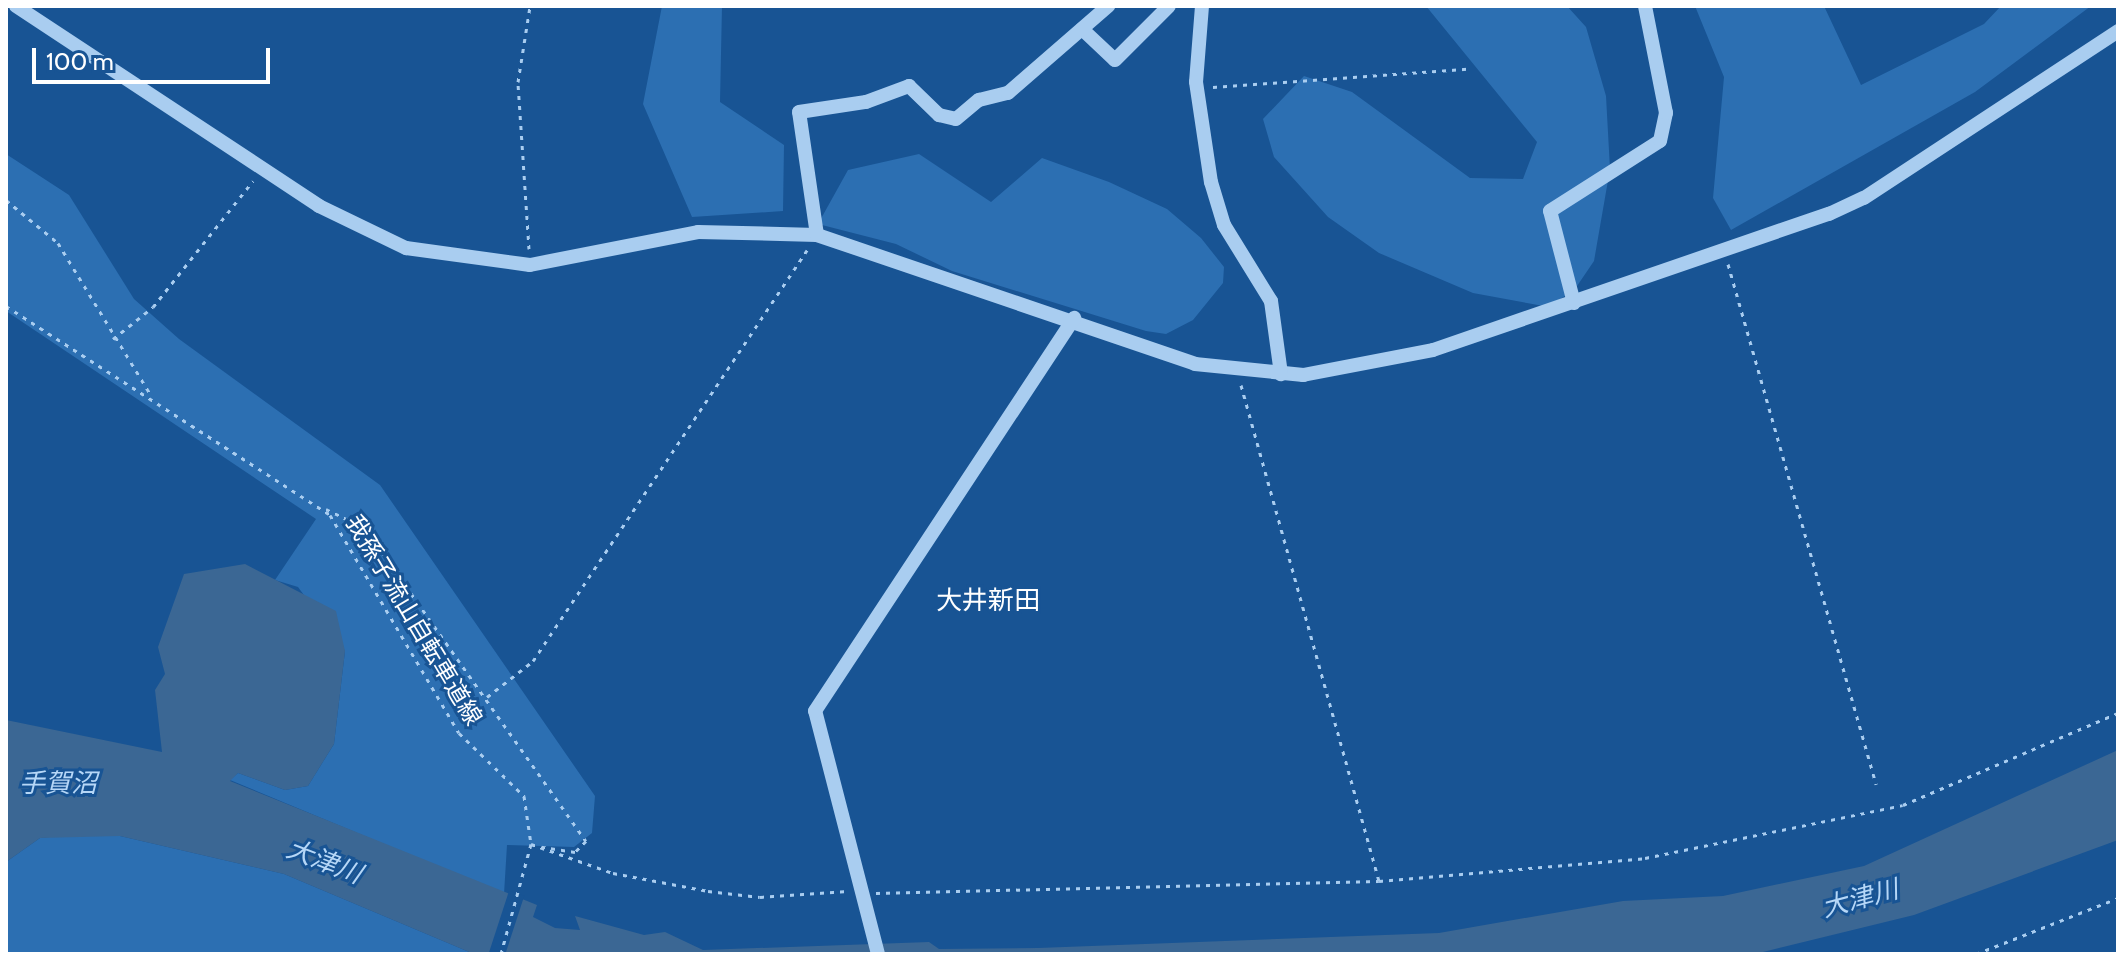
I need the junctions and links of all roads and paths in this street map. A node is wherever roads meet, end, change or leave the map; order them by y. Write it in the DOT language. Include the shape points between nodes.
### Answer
graph roads {
  1 [pos="16,6"];
  2 [pos="530,6"];
  3 [pos="1108,6"];
  4 [pos="1169,6"];
  5 [pos="1202,6"];
  6 [pos="1645,6"];
  7 [pos="1082,29"];
  8 [pos="2118,31"];
  9 [pos="1467,69"];
  10 [pos="1197,88"];
  11 [pos="263,169"];
  12 [pos="6,200"];
  13 [pos="817,235"];
  14 [pos="1725,253"];
  15 [pos="530,265"];
  16 [pos="1574,303"];
  17 [pos="6,306"];
  18 [pos="1074,318"];
  19 [pos="113,339"];
  20 [pos="1242,373"];
  21 [pos="1281,374"];
  22 [pos="150,394"];
  23 [pos="320,505"];
  24 [pos="487,697"];
  25 [pos="2118,713"];
  26 [pos="1876,784"];
  27 [pos="531,844"];
  28 [pos="1379,881"];
  29 [pos="861,892"];
  30 [pos="2118,898"];
  31 [pos="501,954"];
  32 [pos="878,954"];
  33 [pos="1976,954"];
  1 -- 11 [label="street"];
  2 -- 15 [label="path" via="518,82"];
  3 -- 7 [label="street"];
  4 -- 7 [label="street" via="1115,60"];
  5 -- 10 [label="street"];
  6 -- 16 [label="street" via="1666,113 1660,141 1550,211"];
  7 -- 13 [label="street" via="1008,93 979,100 956,119 939,115 909,86 866,102 799,112"];
  8 -- 14 [label="street" via="1864,198"];
  9 -- 10 [label="path"];
  10 -- 21 [label="street" via="1224,225 1271,301"];
  11 -- 15 [label="street" via="377,238 438,257"];
  11 -- 19 [label="path" via="153,307"];
  12 -- 19 [label="path" via="58,243"];
  13 -- 15 [label="street" via="734,229"];
  13 -- 18 [label="street"];
  13 -- 24 [label="path" via="533,661"];
  14 -- 16 [label="street"];
  14 -- 26 [label="path"];
  16 -- 21 [label="street" via="1389,362"];
  17 -- 22 [label="path, 我孫子流山自転車道線"];
  18 -- 20 [label="street" via="1195,364"];
  18 -- 29 [label="street" via="821,693 816,733"];
  19 -- 22 [label="path"];
  20 -- 21 [label="street"];
  20 -- 28 [label="path"];
  22 -- 23 [label="path, 我孫子流山自転車道線"];
  23 -- 24 [label="path" via="365,528"];
  23 -- 27 [label="path, 我孫子流山自転車道線" via="459,733 524,796"];
  24 -- 27 [label="path" via="586,841 575,852"];
  25 -- 28 [label="path" via="1903,805 1645,858"];
  27 -- 29 [label="path" via="613,873 708,891"];
  27 -- 31 [label="path, 我孫子流山自転車道線"];
  28 -- 29 [label="path" via="929,897"];
  29 -- 32 [label="street"];
  30 -- 33 [label="path"];
}
